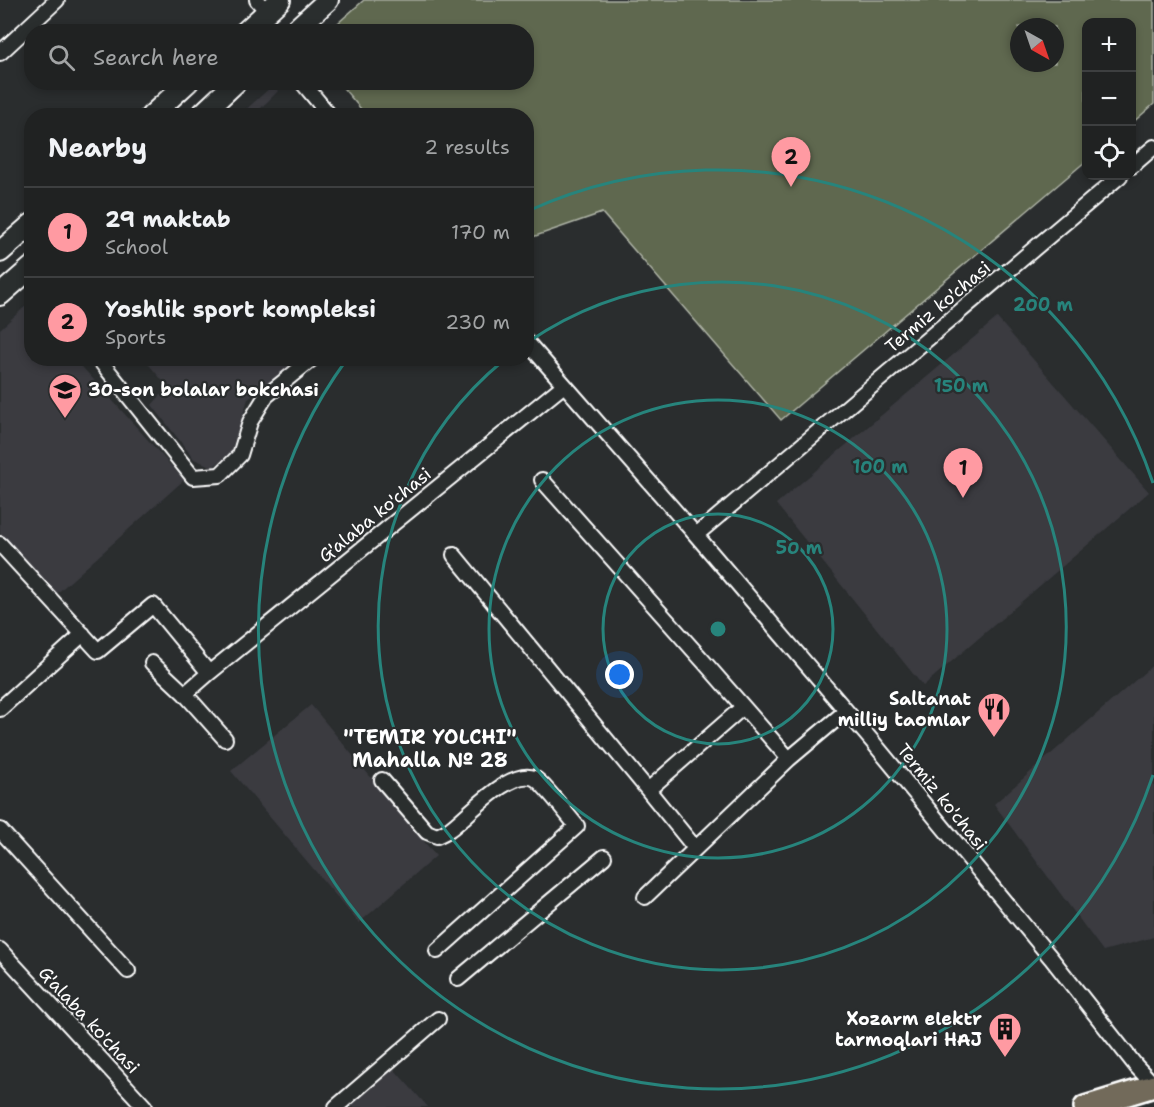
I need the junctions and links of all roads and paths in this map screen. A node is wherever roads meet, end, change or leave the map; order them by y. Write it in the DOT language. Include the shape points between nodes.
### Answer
graph roads {
  1 [pos="57,0"];
  2 [pos="328,0"];
  3 [pos="268,4"];
  4 [pos="31,24"];
  5 [pos="252,24"];
  6 [pos="302,24"];
  7 [pos="24,31"];
  8 [pos="0,53"];
  9 [pos="180,90"];
  10 [pos="228,90"];
  11 [pos="309,90"];
  12 [pos="160,108"];
  13 [pos="208,108"];
  14 [pos="323,108"];
  15 [pos="1154,147"];
  16 [pos="1136,162"];
  17 [pos="1115,180"];
  18 [pos="24,231"];
  19 [pos="0,252"];
  20 [pos="24,277"];
  21 [pos="0,295"];
  22 [pos="534,350"];
  23 [pos="104,366"];
  24 [pos="303,366"];
  25 [pos="564,385"];
  26 [pos="542,480"];
  27 [pos="696,535"];
  28 [pos="0,544"];
  29 [pos="454,555"];
  30 [pos="82,634"];
  31 [pos="152,663"];
  32 [pos="209,674"];
  33 [pos="185,694"];
  34 [pos="743,707"];
  35 [pos="0,710"];
  36 [pos="846,711"];
  37 [pos="225,739"];
  38 [pos="789,759"];
  39 [pos="382,780"];
  40 [pos="648,790"];
  41 [pos="0,830"];
  42 [pos="695,848"];
  43 [pos="604,857"];
  44 [pos="645,897"];
  45 [pos="437,951"];
  46 [pos="2,956"];
  47 [pos="128,971"];
  48 [pos="458,979"];
  49 [pos="438,1019"];
  50 [pos="1154,1086"];
  51 [pos="145,1107"];
  52 [pos="336,1107"];
  53 [pos="1084,1107"];
  1 -- 4 [label="street"];
  2 -- 6 [label="main road"];
  3 -- 5 [label="main road"];
  7 -- 8 [label="street"];
  9 -- 12 [label="main road"];
  10 -- 13 [label="main road"];
  11 -- 14 [label="street"];
  15 -- 16 [label="street"];
  17 -- 27 [label="street, Termiz ko'chasi"];
  18 -- 19 [label="main road"];
  20 -- 21 [label="main road"];
  22 -- 25 [label="street, Termiz ko'chasi"];
  23 -- 24 [label="street" via="192,477 220,475 240,455 250,422 266,396"];
  25 -- 27 [label="street, Termiz ko'chasi"];
  25 -- 32 [label="street, G'alaba ko'chasi"];
  26 -- 34 [label="street"];
  27 -- 36 [label="street, Termiz ko'chasi"];
  28 -- 30 [label="street"];
  29 -- 40 [label="street"];
  30 -- 32 [label="street" via="98,651 153,605"];
  30 -- 35 [label="street"];
  31 -- 33 [label="street"];
  32 -- 33 [label="street, G'alaba ko'chasi"];
  33 -- 37 [label="street"];
  34 -- 38 [label="street"];
  34 -- 40 [label="street"];
  36 -- 38 [label="street"];
  36 -- 50 [label="street, Termiz ko'chasi"];
  38 -- 42 [label="street"];
  39 -- 45 [label="street" via="427,832 437,836 505,784 523,777 542,785 577,826"];
  40 -- 42 [label="street"];
  41 -- 47 [label="street"];
  42 -- 44 [label="street"];
  43 -- 48 [label="street"];
  46 -- 51 [label="street, G'alaba ko'chasi"];
  49 -- 52 [label="street"];
  50 -- 53 [label="main road"];
}
